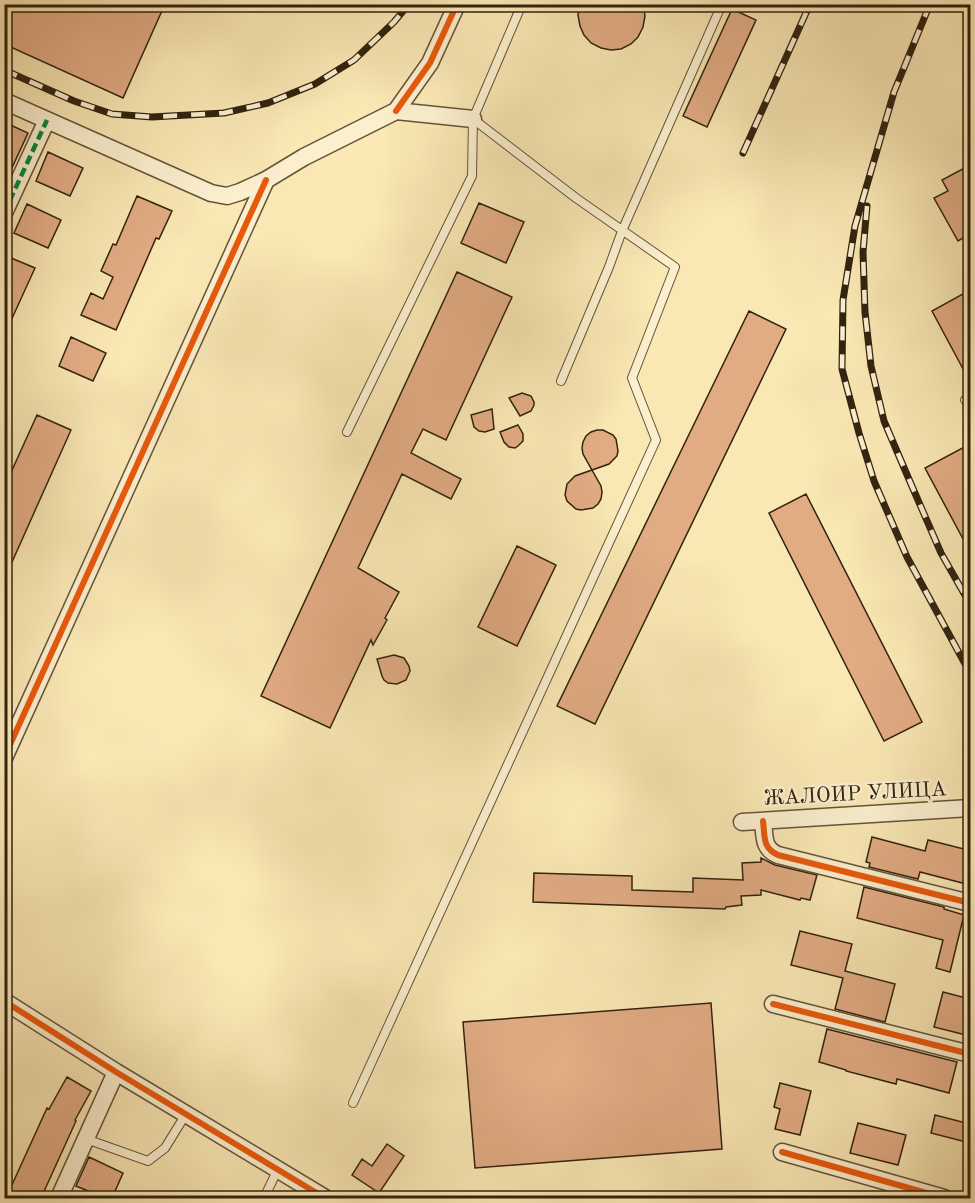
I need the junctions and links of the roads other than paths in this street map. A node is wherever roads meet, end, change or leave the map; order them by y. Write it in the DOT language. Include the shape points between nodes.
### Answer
graph roads {
  1 [pos="458,4"];
  2 [pos="522,4"];
  3 [pos="722,4"];
  4 [pos="4,101"];
  5 [pos="396,111"];
  6 [pos="473,119"];
  7 [pos="47,120"];
  8 [pos="267,180"];
  9 [pos="4,213"];
  10 [pos="622,231"];
  11 [pos="561,381"];
  12 [pos="346,432"];
  13 [pos="4,758"];
  14 [pos="970,808"];
  15 [pos="764,821"];
  16 [pos="742,822"];
  17 [pos="970,903"];
  18 [pos="4,1001"];
  19 [pos="773,1004"];
  20 [pos="970,1054"];
  21 [pos="116,1072"];
  22 [pos="353,1103"];
  23 [pos="186,1114"];
  24 [pos="86,1139"];
  25 [pos="782,1152"];
  26 [pos="278,1169"];
  27 [pos="59,1198"];
  28 [pos="264,1198"];
  29 [pos="324,1198"];
  30 [pos="944,1198"];
  1 -- 5 [label="street" via="430,63"];
  2 -- 6 [label="lane"];
  3 -- 10 [label="lane"];
  4 -- 7 [label="street"];
  5 -- 6 [label="street"];
  5 -- 8 [label="street"];
  6 -- 10 [label="lane"];
  6 -- 12 [label="lane" via="472,176"];
  7 -- 8 [label="street" via="211,193 227,196"];
  7 -- 9 [label="street"];
  8 -- 13 [label="street"];
  10 -- 11 [label="lane"];
  10 -- 22 [label="lane" via="675,267 632,378 656,440"];
  14 -- 15 [label="street, ЖАЛОИР УЛИЦА"];
  15 -- 16 [label="street, ЖАЛОИР УЛИЦА"];
  15 -- 17 [label="street" via="767,847 778,855"];
  18 -- 21 [label="street"];
  19 -- 20 [label="street"];
  21 -- 23 [label="street"];
  21 -- 24 [label="street"];
  23 -- 24 [label="lane" via="165,1148 148,1161"];
  23 -- 26 [label="street"];
  24 -- 27 [label="street"];
  25 -- 30 [label="street"];
  26 -- 28 [label="lane"];
  26 -- 29 [label="street"];
}
